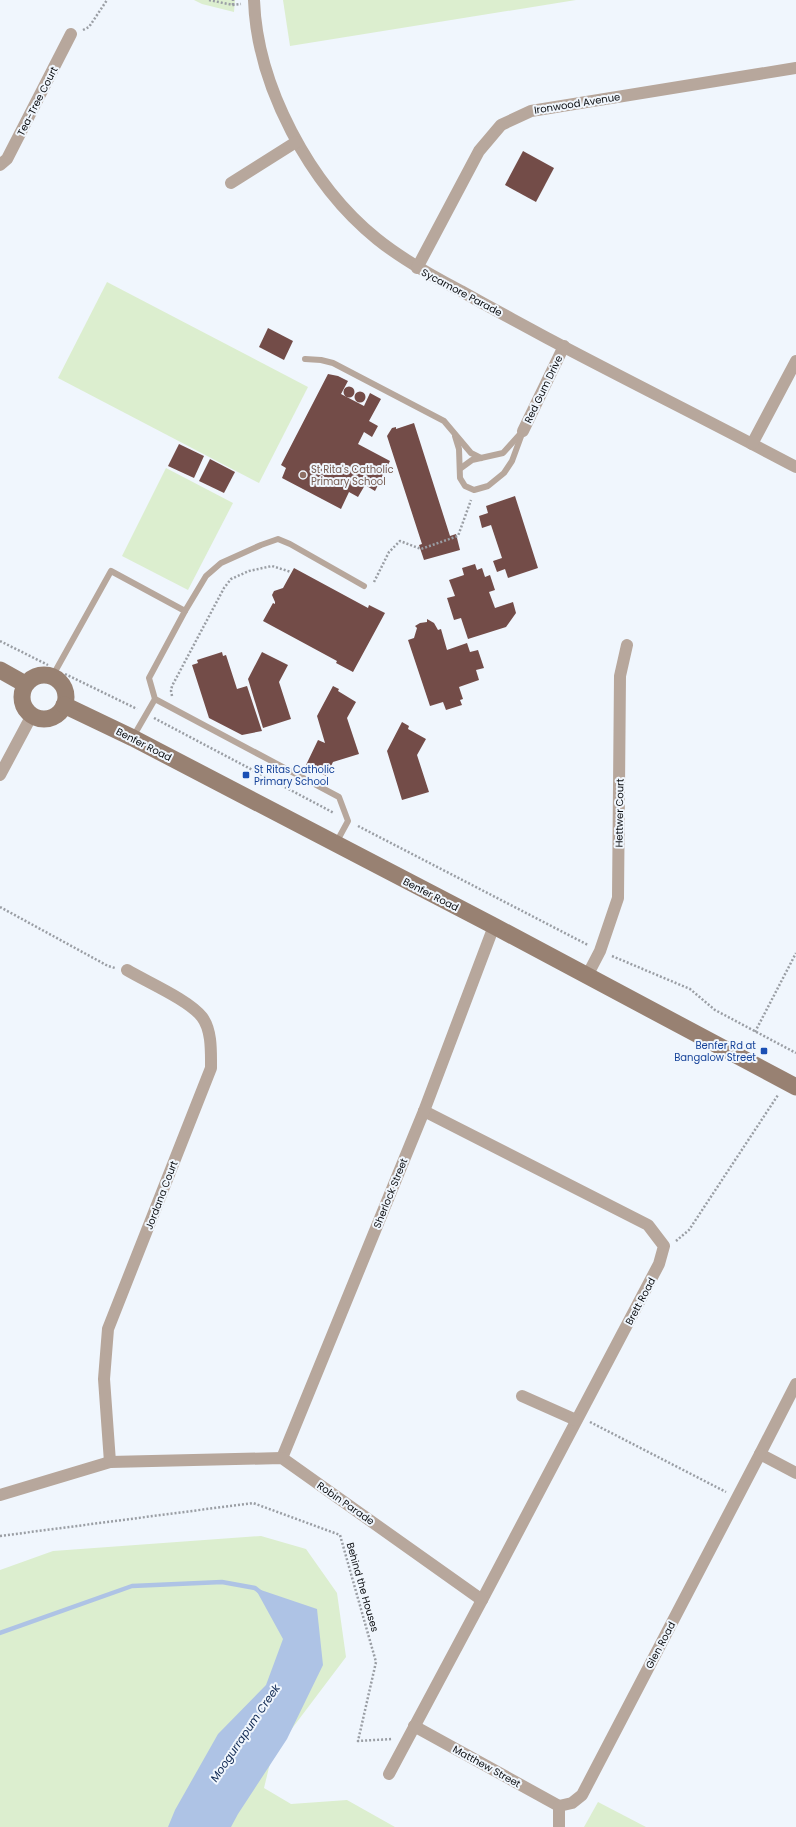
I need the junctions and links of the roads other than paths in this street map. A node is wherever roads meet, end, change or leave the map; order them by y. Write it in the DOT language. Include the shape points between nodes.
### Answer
graph roads {
  1 [pos="254,1"];
  2 [pos="71,34"];
  3 [pos="796,68"];
  4 [pos="296,142"];
  5 [pos="0,165"];
  6 [pos="231,183"];
  7 [pos="417,268"];
  8 [pos="564,346"];
  9 [pos="305,359"];
  10 [pos="796,361"];
  11 [pos="523,431"];
  12 [pos="454,434"];
  13 [pos="752,444"];
  14 [pos="481,458"];
  15 [pos="796,466"];
  16 [pos="461,468"];
  17 [pos="364,586"];
  18 [pos="186,612"];
  19 [pos="627,645"];
  20 [pos="0,670"];
  21 [pos="54,673"];
  22 [pos="25,684"];
  23 [pos="155,699"];
  24 [pos="64,705"];
  25 [pos="32,715"];
  26 [pos="133,738"];
  27 [pos="0,775"];
  28 [pos="336,844"];
  29 [pos="494,926"];
  30 [pos="127,970"];
  31 [pos="588,976"];
  32 [pos="791,1084"];
  33 [pos="424,1111"];
  34 [pos="796,1384"];
  35 [pos="522,1396"];
  36 [pos="576,1420"];
  37 [pos="760,1454"];
  38 [pos="282,1458"];
  39 [pos="110,1462"];
  40 [pos="796,1473"];
  41 [pos="0,1495"];
  42 [pos="482,1600"];
  43 [pos="414,1726"];
  44 [pos="389,1774"];
  45 [pos="559,1806"];
  46 [pos="559,1827"];
  1 -- 4 [label="street, Sycamore Parade" via="260,50 280,107"];
  2 -- 5 [label="street, Tea-Tree Court" via="7,159"];
  3 -- 7 [label="street, Ironwood Avenue" via="530,111 501,125 479,151"];
  4 -- 6 [label="street"];
  4 -- 7 [label="street, Sycamore Parade" via="317,174 346,209 377,239"];
  7 -- 8 [label="street, Sycamore Parade"];
  8 -- 11 [label="street, Red Gum Drive"];
  8 -- 13 [label="street, Sycamore Parade"];
  9 -- 12 [label="lane" via="333,363 444,421"];
  10 -- 13 [label="street"];
  11 -- 14 [label="lane" via="503,453"];
  11 -- 16 [label="lane" via="512,461 504,473 488,486 474,490 465,486 460,478"];
  12 -- 14 [label="lane" via="471,453"];
  12 -- 16 [label="lane"];
  13 -- 15 [label="street, Sycamore Parade"];
  14 -- 16 [label="lane" via="472,460"];
  17 -- 18 [label="lane" via="278,539 221,563 206,576"];
  18 -- 21 [label="lane" via="111,571"];
  18 -- 23 [label="lane" via="149,678"];
  19 -- 31 [label="street, Hettwer Court" via="620,676 618,898 600,951"];
  20 -- 22 [label="street"];
  21 -- 22 [label="street" via="34,677"];
  21 -- 24 [label="street" via="62,686"];
  22 -- 25 [label="street" via="22,699 27,711"];
  23 -- 26 [label="lane"];
  23 -- 28 [label="lane" via="339,797 348,821"];
  24 -- 25 [label="street" via="53,717 42,719"];
  24 -- 26 [label="street, Benfer Road"];
  25 -- 27 [label="street"];
  26 -- 28 [label="street, Benfer Road"];
  28 -- 29 [label="street, Benfer Road"];
  29 -- 31 [label="street, Benfer Road"];
  29 -- 33 [label="street, Sherlock Street"];
  30 -- 39 [label="street, Jordana Court" via="187,1004 203,1018 212,1043 211,1068 108,1329 104,1379"];
  31 -- 32 [label="street, Benfer Road"];
  33 -- 36 [label="street, Brett Road" via="648,1225 664,1246 660,1264"];
  33 -- 38 [label="street, Sherlock Street"];
  34 -- 37 [label="street, Glen Road"];
  35 -- 36 [label="street"];
  36 -- 42 [label="street, Brett Road"];
  37 -- 40 [label="street"];
  37 -- 45 [label="street, Glen Road" via="582,1795 572,1803"];
  38 -- 39 [label="street"];
  38 -- 42 [label="street, Robin Parade"];
  39 -- 41 [label="street"];
  42 -- 43 [label="street"];
  43 -- 44 [label="street"];
  43 -- 45 [label="street, Matthew Street"];
  45 -- 46 [label="street"];
}
